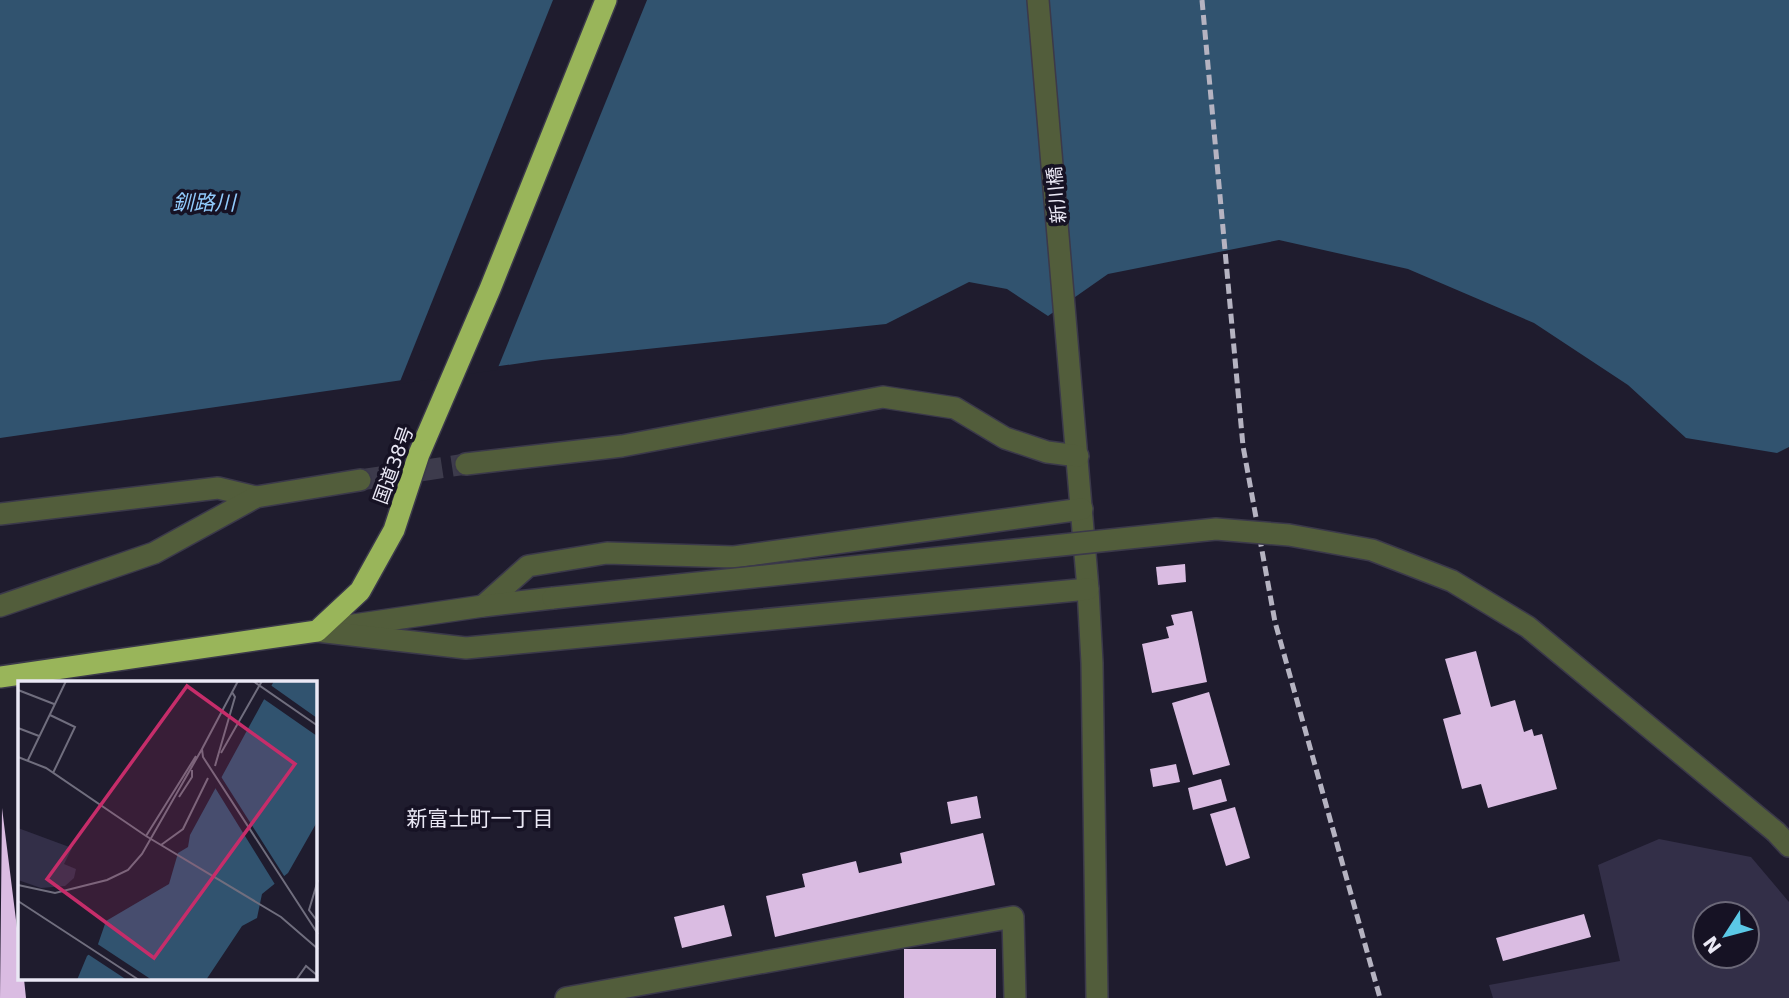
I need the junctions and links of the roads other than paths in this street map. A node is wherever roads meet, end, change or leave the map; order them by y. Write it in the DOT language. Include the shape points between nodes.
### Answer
graph roads {
  1 [pos="607,0"];
  2 [pos="1038,0"];
  3 [pos="1078,456"];
  4 [pos="466,464"];
  5 [pos="360,480"];
  6 [pos="256,497"];
  7 [pos="1083,509"];
  8 [pos="0,514"];
  9 [pos="1088,589"];
  10 [pos="0,606"];
  11 [pos="483,606"];
  12 [pos="317,631"];
  13 [pos="0,677"];
  14 [pos="1782,839"];
  15 [pos="566,998"];
  16 [pos="1015,998"];
  17 [pos="1097,998"];
  1 -- 12 [label="highway, 国道38号" via="419,454 394,530 360,592"];
  2 -- 3 [label="street, 新川橋"];
  3 -- 4 [label="street" via="1047,452 1005,438 955,408 883,397 622,446"];
  3 -- 7 [label="street, 新川橋"];
  5 -- 6 [label="street"];
  6 -- 8 [label="street" via="218,488"];
  6 -- 10 [label="street" via="154,553"];
  7 -- 9 [label="street, 新川橋"];
  7 -- 11 [label="street" via="734,557 607,553 528,566"];
  9 -- 12 [label="street" via="466,648"];
  9 -- 17 [label="street, 新川橋"];
  11 -- 12 [label="street"];
  11 -- 14 [label="street, bridge" via="1216,529 1289,535 1372,550 1452,582 1528,627"];
  12 -- 13 [label="highway"];
  15 -- 16 [label="street" via="1013,917"];
}
